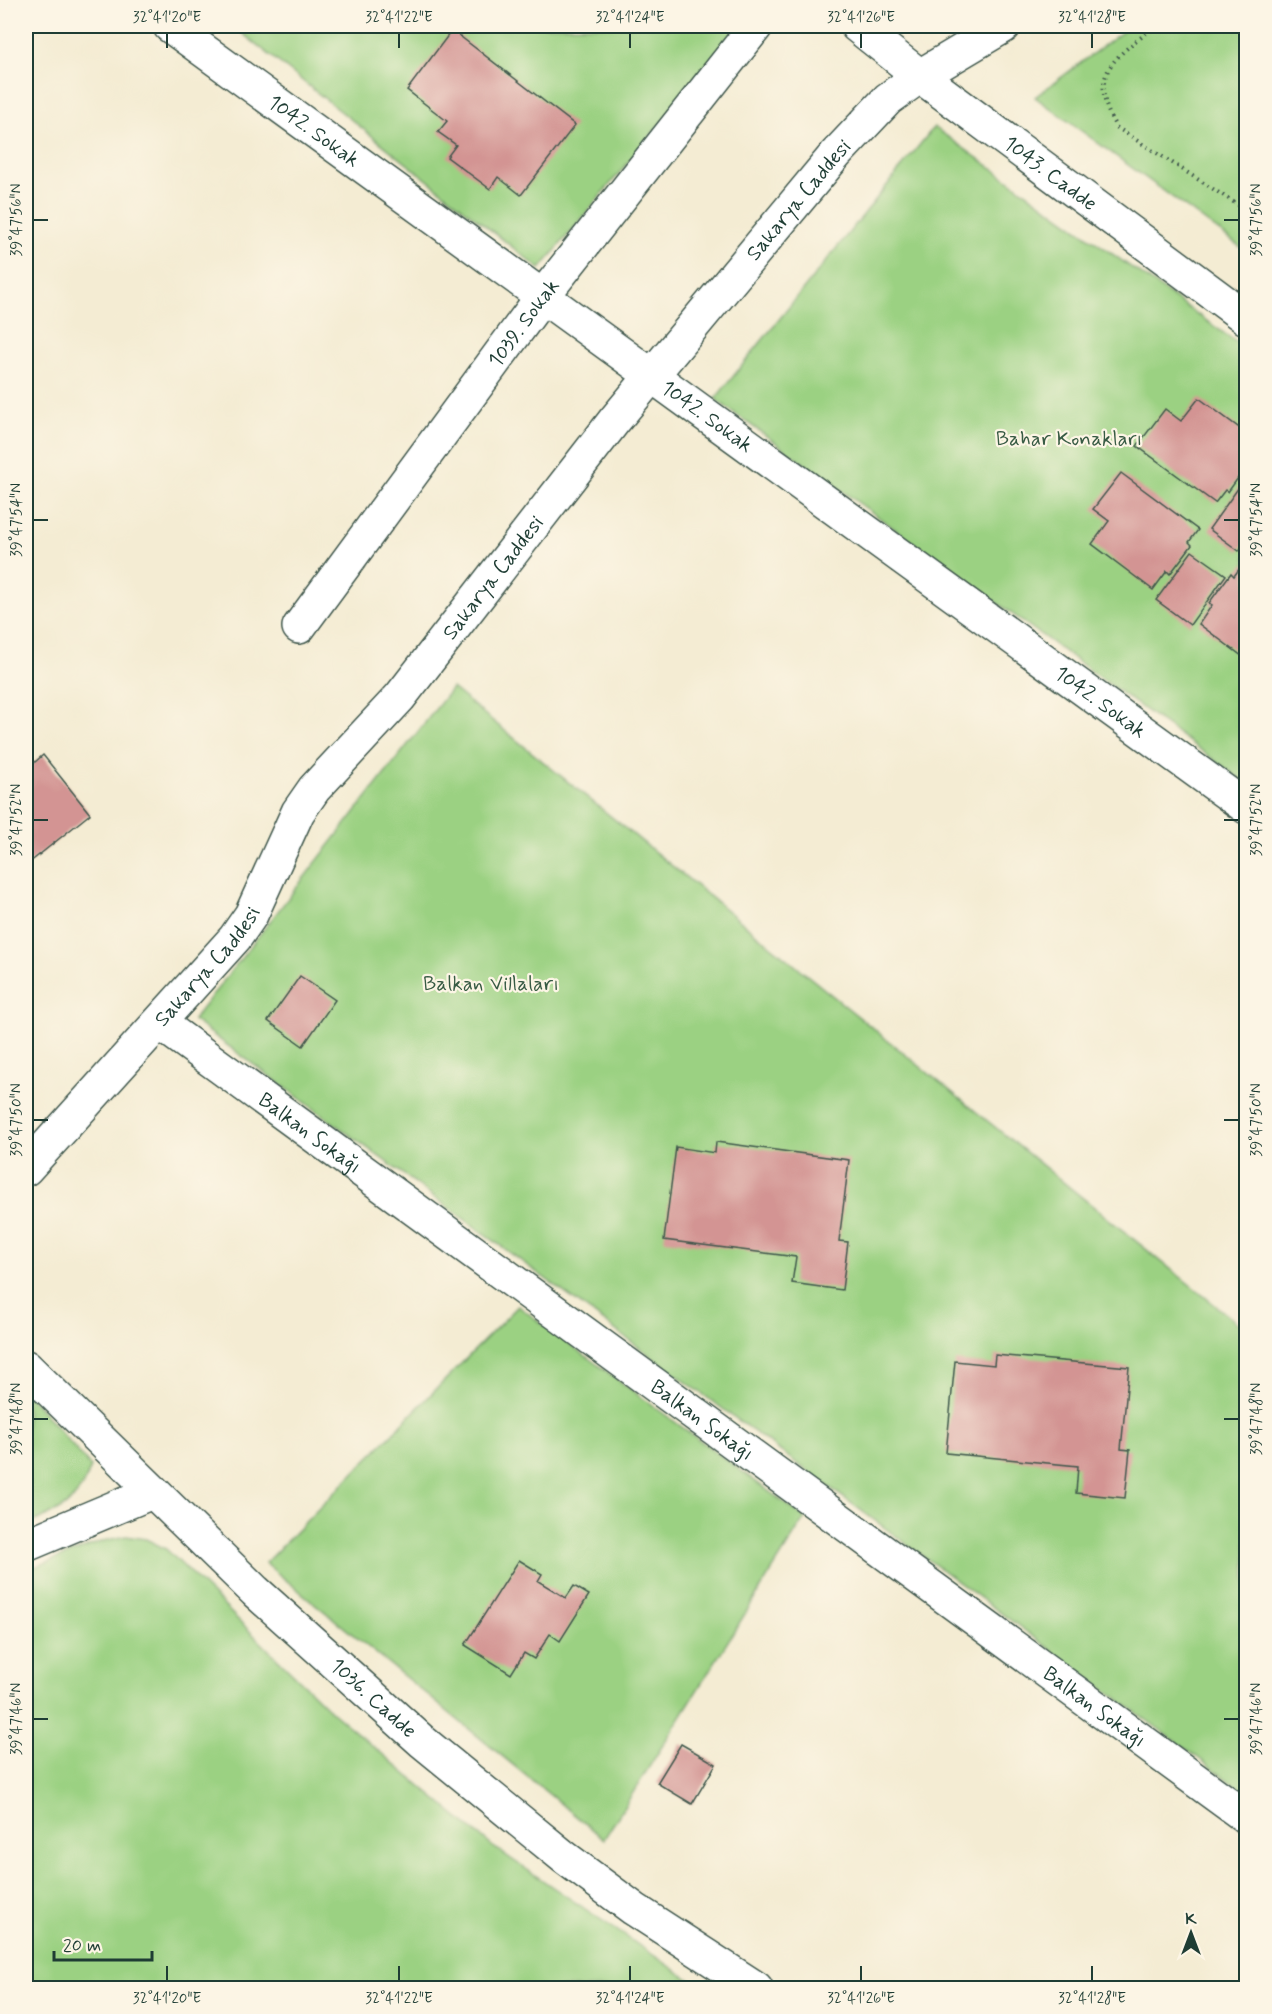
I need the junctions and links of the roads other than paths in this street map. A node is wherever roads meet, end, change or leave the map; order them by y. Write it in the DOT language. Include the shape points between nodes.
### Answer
graph roads {
  1 [pos="170,26"];
  2 [pos="756,26"];
  3 [pos="857,26"];
  4 [pos="1004,26"];
  5 [pos="920,76"];
  6 [pos="542,297"];
  7 [pos="1246,318"];
  8 [pos="652,375"];
  9 [pos="299,627"];
  10 [pos="1246,807"];
  11 [pos="160,1023"];
  12 [pos="26,1169"];
  13 [pos="26,1367"];
  14 [pos="152,1492"];
  15 [pos="26,1545"];
  16 [pos="1246,1817"];
  17 [pos="756,1989"];
  1 -- 6 [label="street, 1042. Sokak"];
  2 -- 6 [label="street, 1039. Sokak"];
  3 -- 5 [label="street, 1043. Cadde"];
  4 -- 5 [label="street, Sakarya Caddesi"];
  5 -- 7 [label="street, 1043. Cadde"];
  5 -- 8 [label="street, Sakarya Caddesi" via="888,99 836,154"];
  6 -- 8 [label="street, 1042. Sokak"];
  6 -- 9 [label="street, 1039. Sokak"];
  8 -- 10 [label="street, 1042. Sokak"];
  8 -- 11 [label="street, Sakarya Caddesi" via="400,697 314,789 298,812 251,915"];
  11 -- 12 [label="street, Sakarya Caddesi"];
  11 -- 16 [label="street, Balkan Sokağı"];
  13 -- 14 [label="street, 1036. Cadde"];
  14 -- 15 [label="street"];
  14 -- 17 [label="street, 1036. Cadde" via="255,1591 476,1786 634,1909"];
}
